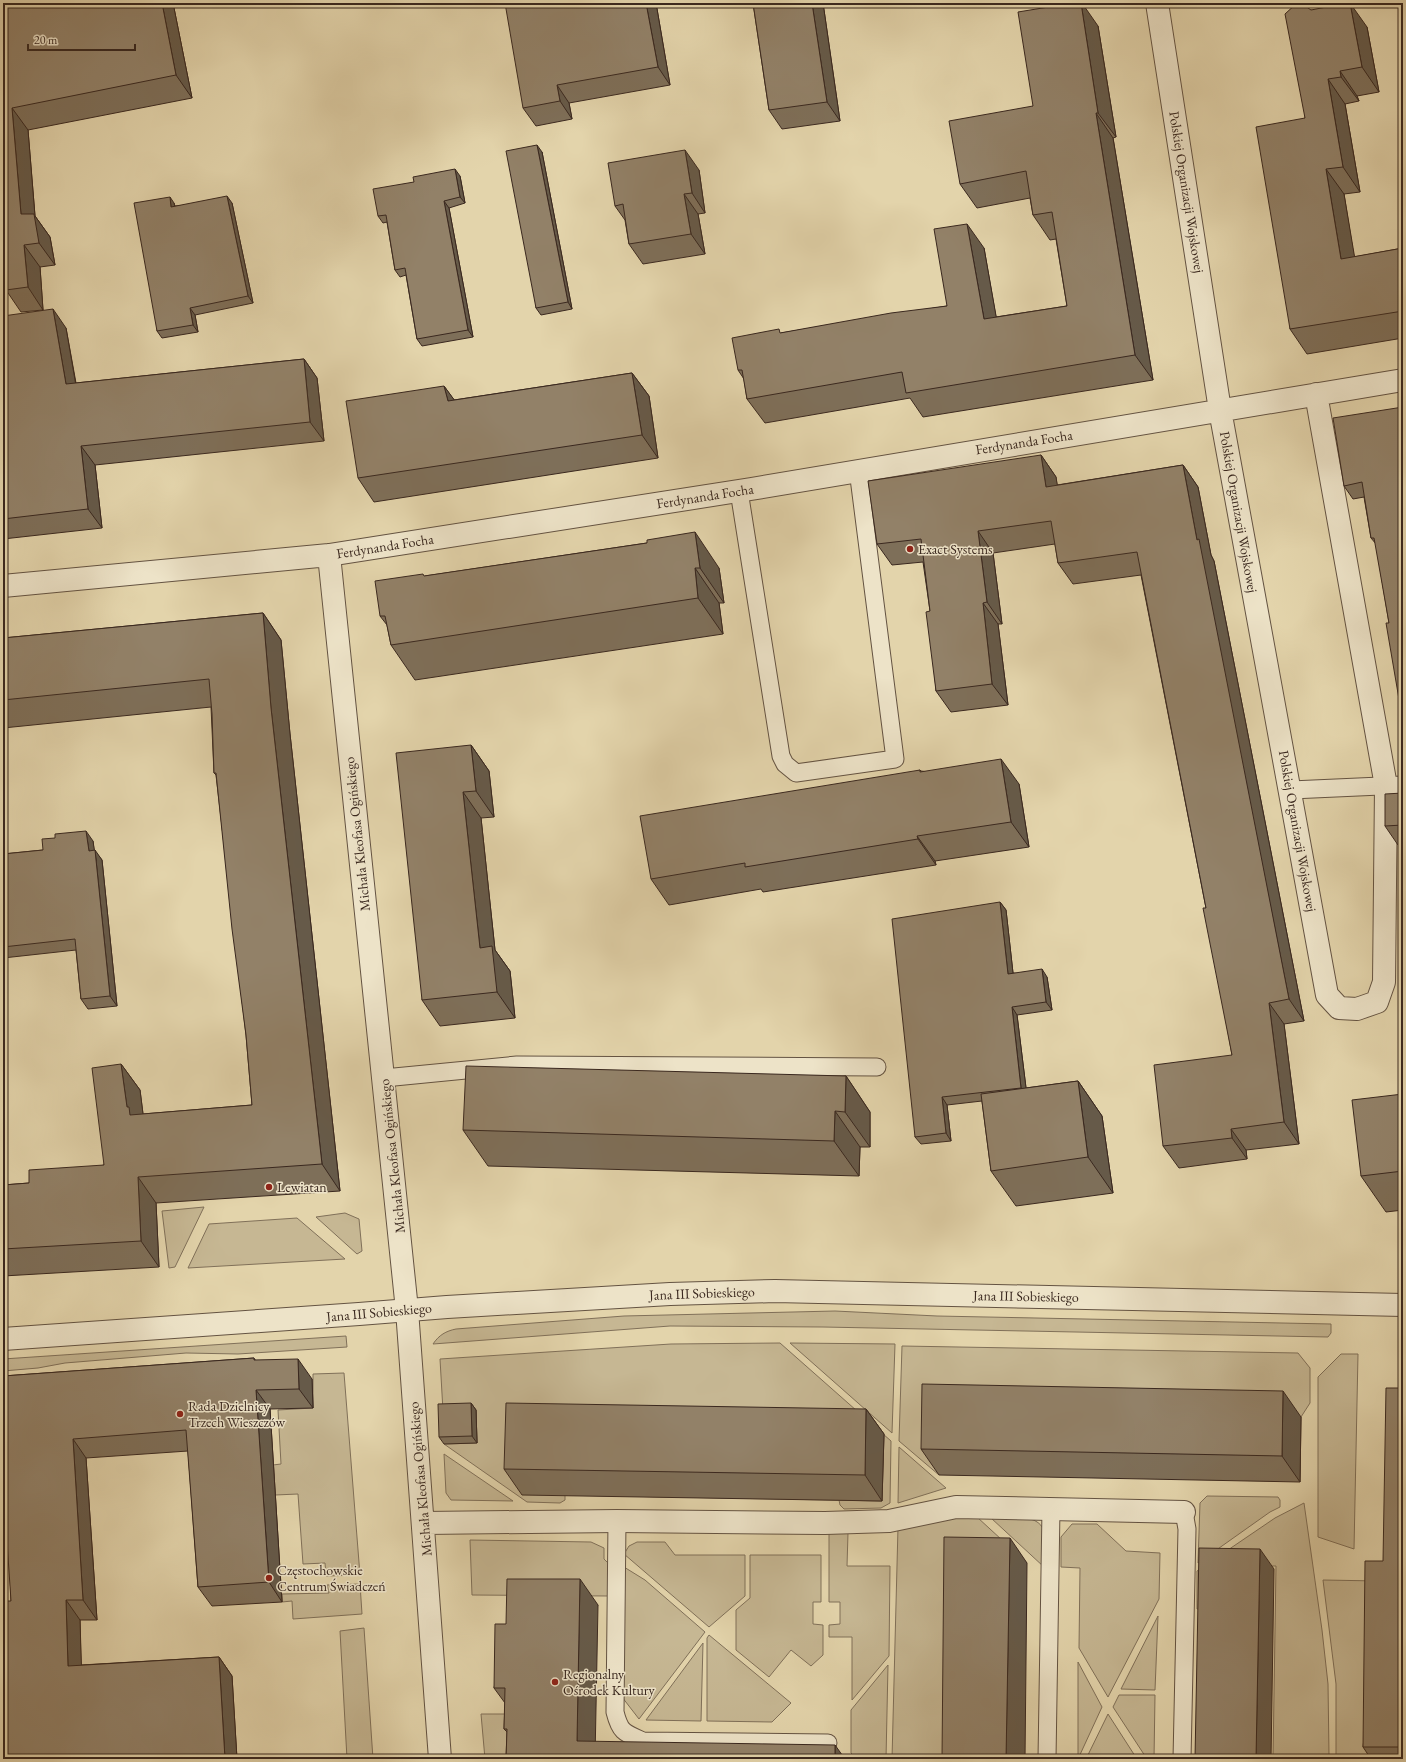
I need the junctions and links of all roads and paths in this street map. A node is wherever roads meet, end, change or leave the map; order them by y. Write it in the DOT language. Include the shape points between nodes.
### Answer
graph roads {
  1 [pos="1157,3"];
  2 [pos="1403,380"];
  3 [pos="1316,394"];
  4 [pos="1220,410"];
  5 [pos="858,470"];
  6 [pos="739,490"];
  7 [pos="329,555"];
  8 [pos="3,586"];
  9 [pos="1395,786"];
  10 [pos="1291,790"];
  11 [pos="877,1066"];
  12 [pos="384,1078"];
  13 [pos="1403,1305"];
  14 [pos="407,1310"];
  15 [pos="3,1338"];
  16 [pos="1051,1509"];
  17 [pos="1184,1512"];
  18 [pos="617,1521"];
  19 [pos="424,1523"];
  20 [pos="828,1743"];
  21 [pos="440,1759"];
  22 [pos="1047,1759"];
  23 [pos="1182,1759"];
  1 -- 4 [label="street, Polskiej Organizacji Wojskowej"];
  2 -- 3 [label="street, Ferdynanda Focha"];
  3 -- 4 [label="street, Ferdynanda Focha"];
  3 -- 9 [label="street, Polskiej Organizacji Wojskowej"];
  4 -- 5 [label="street, Ferdynanda Focha"];
  4 -- 10 [label="street, Polskiej Organizacji Wojskowej"];
  5 -- 6 [label="street, Ferdynanda Focha"];
  5 -- 6 [label="lane" via="895,759 796,774 784,764"];
  6 -- 7 [label="street, Ferdynanda Focha"];
  7 -- 8 [label="street, Ferdynanda Focha"];
  7 -- 12 [label="street, Michała Kleofasa Ogińskiego"];
  9 -- 10 [label="lane"];
  9 -- 10 [label="street, Polskiej Organizacji Wojskowej" via="1384,982 1377,1002 1357,1010 1339,1008 1327,995"];
  11 -- 12 [label="lane" via="518,1065"];
  12 -- 14 [label="street, Michała Kleofasa Ogińskiego"];
  13 -- 14 [label="street, Jana III Sobieskiego" via="775,1291 670,1294"];
  14 -- 15 [label="street, Jana III Sobieskiego"];
  14 -- 19 [label="street, Michała Kleofasa Ogińskiego"];
  16 -- 17 [label="street"];
  16 -- 18 [label="street" via="956,1507 889,1521 825,1523"];
  16 -- 22 [label="lane"];
  17 -- 23 [label="lane" via="1187,1529"];
  18 -- 19 [label="street"];
  18 -- 20 [label="lane" via="615,1712 618,1727 642,1741"];
  19 -- 21 [label="street, Michała Kleofasa Ogińskiego"];
}
